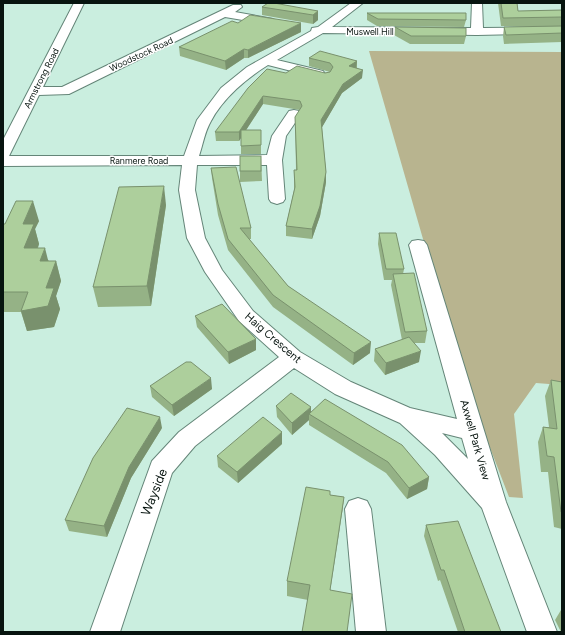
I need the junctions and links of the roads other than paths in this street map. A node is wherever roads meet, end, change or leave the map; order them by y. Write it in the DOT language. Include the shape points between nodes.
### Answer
graph roads {
  1 [pos="79,3"];
  2 [pos="244,3"];
  3 [pos="358,3"];
  4 [pos="477,3"];
  5 [pos="226,14"];
  6 [pos="280,24"];
  7 [pos="302,27"];
  8 [pos="321,30"];
  9 [pos="562,30"];
  10 [pos="477,32"];
  11 [pos="266,61"];
  12 [pos="325,76"];
  13 [pos="34,91"];
  14 [pos="294,114"];
  15 [pos="3,154"];
  16 [pos="190,159"];
  17 [pos="274,160"];
  18 [pos="3,161"];
  19 [pos="277,199"];
  20 [pos="418,245"];
  21 [pos="293,357"];
  22 [pos="408,417"];
  23 [pos="472,431"];
  24 [pos="493,502"];
  25 [pos="358,509"];
  26 [pos="105,632"];
  27 [pos="371,632"];
  28 [pos="542,632"];
  1 -- 13 [label="street, Armstrong Road"];
  2 -- 5 [label="street, Woodstock Road"];
  3 -- 8 [label="street, Haig Crescent"];
  4 -- 10 [label="street"];
  5 -- 6 [label="street"];
  5 -- 13 [label="street, Woodstock Road" via="64,91"];
  7 -- 8 [label="street, Muswell Hill"];
  8 -- 10 [label="street, Muswell Hill"];
  8 -- 11 [label="street, Haig Crescent"];
  9 -- 10 [label="street, Muswell Hill"];
  11 -- 12 [label="street"];
  11 -- 16 [label="street, Haig Crescent" via="226,91 204,120"];
  13 -- 15 [label="street, Armstrong Road"];
  14 -- 17 [label="street" via="279,136"];
  16 -- 17 [label="street, Ranmere Road"];
  16 -- 18 [label="street, Ranmere Road"];
  16 -- 21 [label="street, Haig Crescent" via="187,190 196,238 214,272 246,316"];
  17 -- 19 [label="street"];
  20 -- 23 [label="street, Axwell Park View"];
  21 -- 22 [label="street, Haig Crescent" via="343,388"];
  21 -- 26 [label="street, Wayside" via="187,439 161,468"];
  22 -- 23 [label="street"];
  22 -- 24 [label="street, Haig Crescent" via="443,448"];
  23 -- 24 [label="street, Axwell Park View"];
  24 -- 28 [label="street, Axwell Park View"];
  25 -- 27 [label="street"];
}
